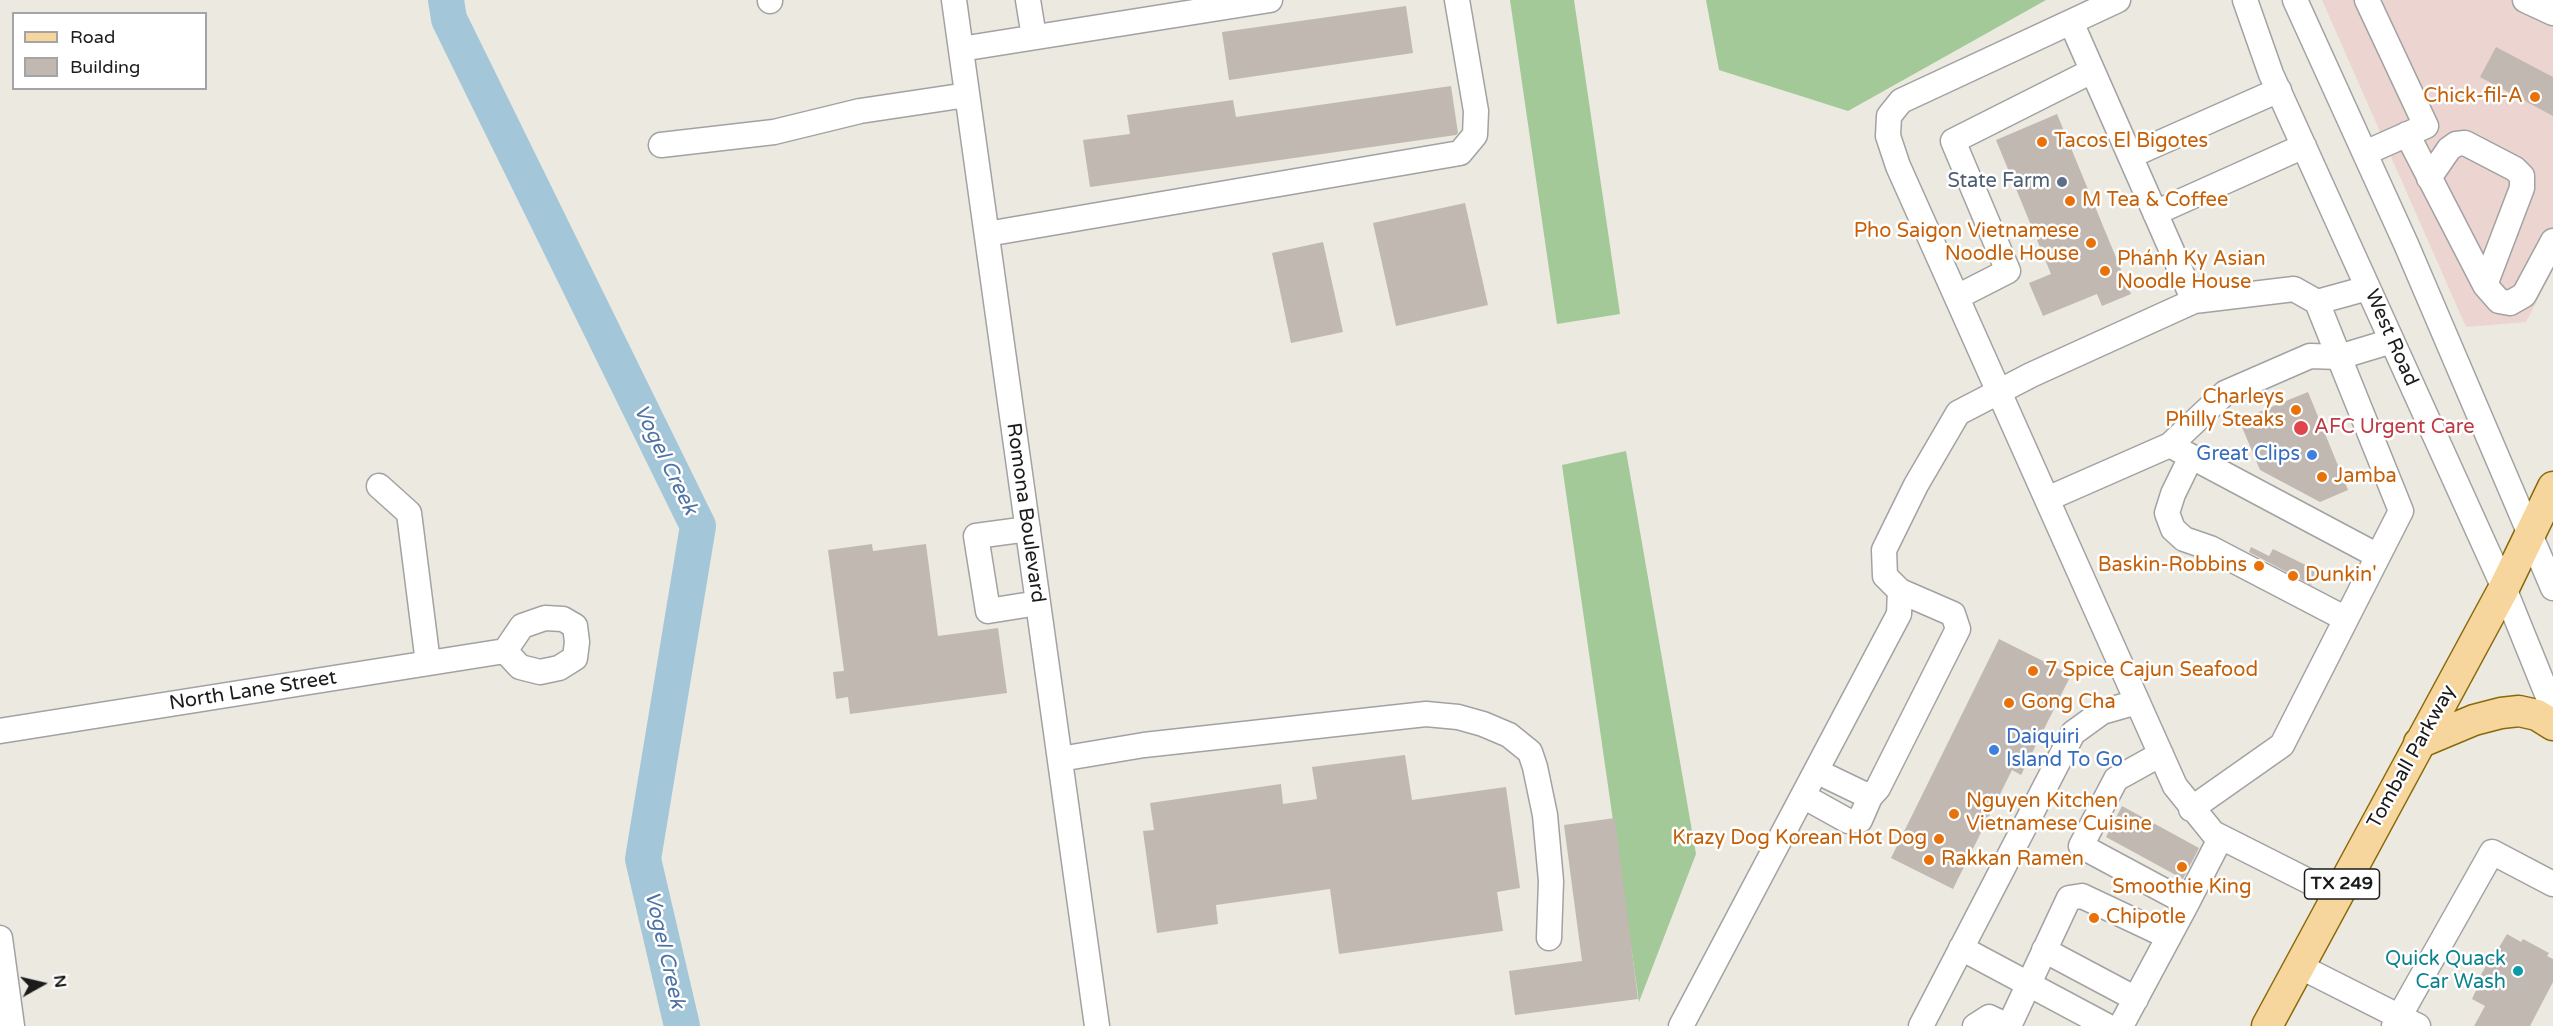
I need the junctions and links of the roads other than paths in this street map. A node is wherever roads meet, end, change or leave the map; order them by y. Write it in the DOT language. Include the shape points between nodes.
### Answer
graph roads {
  1 [pos="954,0"];
  2 [pos="1029,0"];
  3 [pos="1270,0"];
  4 [pos="1457,0"];
  5 [pos="2118,0"];
  6 [pos="2245,0"];
  7 [pos="2295,0"];
  8 [pos="2367,0"];
  9 [pos="2525,0"];
  10 [pos="2553,13"];
  11 [pos="2071,22"];
  12 [pos="1034,37"];
  13 [pos="961,49"];
  14 [pos="2092,71"];
  15 [pos="2279,90"];
  16 [pos="967,95"];
  17 [pos="2406,134"];
  18 [pos="661,145"];
  19 [pos="2304,146"];
  20 [pos="2364,153"];
  21 [pos="2130,156"];
  22 [pos="2429,178"];
  23 [pos="2155,213"];
  24 [pos="987,234"];
  25 [pos="2553,241"];
  26 [pos="2485,285"];
  27 [pos="2368,288"];
  28 [pos="1957,297"];
  29 [pos="2194,301"];
  30 [pos="2317,302"];
  31 [pos="2392,341"];
  32 [pos="2339,357"];
  33 [pos="2000,393"];
  34 [pos="2170,445"];
  35 [pos="2191,457"];
  36 [pos="379,486"];
  37 [pos="2553,487"];
  38 [pos="2047,499"];
  39 [pos="1028,529"];
  40 [pos="2529,536"];
  41 [pos="2378,556"];
  42 [pos="2504,588"];
  43 [pos="2553,588"];
  44 [pos="1900,591"];
  45 [pos="1038,603"];
  46 [pos="2346,619"];
  47 [pos="505,651"];
  48 [pos="428,663"];
  49 [pos="2137,702"];
  50 [pos="2553,709"];
  51 [pos="2553,725"];
  52 [pos="0,730"];
  53 [pos="2419,743"];
  54 [pos="2160,754"];
  55 [pos="1060,759"];
  56 [pos="1816,771"];
  57 [pos="1803,796"];
  58 [pos="1870,797"];
  59 [pos="2191,809"];
  60 [pos="2221,837"];
  61 [pos="2553,884"];
  62 [pos="2336,896"];
  63 [pos="2187,903"];
  64 [pos="2169,937"];
  65 [pos="0,938"];
  66 [pos="1548,938"];
  67 [pos="1961,948"];
  68 [pos="2044,950"];
  69 [pos="2299,966"];
  70 [pos="2028,984"];
  71 [pos="2136,999"];
  72 [pos="2404,1023"];
  73 [pos="12,1026"];
  74 [pos="1097,1026"];
  75 [pos="1681,1026"];
  76 [pos="1921,1026"];
  77 [pos="1975,1026"];
  78 [pos="2009,1026"];
  79 [pos="2107,1026"];
  80 [pos="2121,1026"];
  81 [pos="2267,1026"];
  1 -- 13 [label="street, Romona Boulevard"];
  2 -- 12 [label="street"];
  3 -- 12 [label="street"];
  4 -- 24 [label="street" via="1476,111 1475,135 1460,153"];
  5 -- 11 [label="street"];
  6 -- 15 [label="street, West Road"];
  7 -- 20 [label="street"];
  8 -- 17 [label="street" via="2426,126"];
  9 -- 10 [label="street"];
  11 -- 14 [label="street"];
  11 -- 28 [label="street" via="1901,101 1889,116 1888,136 1898,166"];
  12 -- 13 [label="street"];
  13 -- 16 [label="street, Romona Boulevard"];
  14 -- 21 [label="street"];
  14 -- 28 [label="street" via="1953,141 2008,271"];
  15 -- 19 [label="street, West Road"];
  15 -- 21 [label="street"];
  16 -- 18 [label="street" via="860,111 774,132"];
  16 -- 24 [label="street, Romona Boulevard"];
  17 -- 20 [label="street"];
  17 -- 22 [label="street"];
  19 -- 23 [label="street"];
  19 -- 27 [label="street, West Road"];
  20 -- 40 [label="street"];
  21 -- 23 [label="street"];
  22 -- 26 [label="street"];
  22 -- 26 [label="street" via="2449,149 2465,143 2522,176 2522,188"];
  23 -- 29 [label="street"];
  24 -- 39 [label="street, Romona Boulevard"];
  25 -- 26 [label="street" via="2524,295 2510,303 2499,301"];
  27 -- 30 [label="street"];
  27 -- 31 [label="street, West Road"];
  28 -- 33 [label="street"];
  29 -- 30 [label="street" via="2294,289"];
  29 -- 33 [label="street"];
  30 -- 32 [label="street"];
  31 -- 32 [label="street"];
  31 -- 42 [label="street, West Road"];
  32 -- 34 [label="street" via="2310,356 2225,393"];
  32 -- 41 [label="street" via="2401,511"];
  33 -- 38 [label="street"];
  33 -- 44 [label="street" via="1958,413 1889,539 1884,550 1885,576"];
  34 -- 35 [label="street"];
  34 -- 38 [label="street"];
  35 -- 41 [label="street"];
  35 -- 46 [label="street" via="2167,513 2173,529 2184,539"];
  36 -- 48 [label="street" via="409,513"];
  37 -- 40 [label="main road, Tomball Parkway / TX 249"];
  38 -- 49 [label="street"];
  39 -- 45 [label="street, Romona Boulevard"];
  39 -- 45 [label="street" via="976,536 988,611"];
  40 -- 42 [label="main road, Tomball Parkway / TX 249"];
  40 -- 43 [label="street"];
  41 -- 46 [label="street"];
  42 -- 50 [label="street, West Road"];
  42 -- 53 [label="main road, Tomball Parkway / TX 249"];
  44 -- 56 [label="street" via="1899,614"];
  44 -- 58 [label="street" via="1953,614 1958,629"];
  45 -- 55 [label="street, Romona Boulevard"];
  46 -- 59 [label="street" via="2282,745"];
  47 -- 48 [label="street, North Lane Street"];
  48 -- 52 [label="street, North Lane Street"];
  49 -- 54 [label="street"];
  49 -- 67 [label="street" via="2102,712 2073,733"];
  51 -- 53 [label="main road" via="2537,715 2501,713"];
  53 -- 62 [label="main road, Tomball Parkway / TX 249"];
  54 -- 59 [label="street"];
  54 -- 63 [label="street" via="2116,779 2081,846"];
  55 -- 66 [label="street" via="1426,714 1483,724 1509,735 1530,752 1535,766 1545,815 1551,881"];
  55 -- 74 [label="street, Romona Boulevard"];
  56 -- 57 [label="street"];
  56 -- 58 [label="street"];
  57 -- 58 [label="street" via="1848,821 1860,820"];
  57 -- 75 [label="street"];
  59 -- 60 [label="street"];
  60 -- 62 [label="street"];
  60 -- 63 [label="street"];
  61 -- 72 [label="street" via="2492,852"];
  62 -- 69 [label="main road, Tomball Parkway / TX 249"];
  63 -- 64 [label="street"];
  64 -- 68 [label="street" via="2082,896 2068,898"];
  64 -- 71 [label="street"];
  65 -- 73 [label="street"];
  67 -- 70 [label="street"];
  67 -- 76 [label="street"];
  68 -- 70 [label="street"];
  68 -- 71 [label="street"];
  69 -- 72 [label="street"];
  69 -- 81 [label="main road, Tomball Parkway / TX 249"];
  70 -- 78 [label="street"];
  70 -- 79 [label="street"];
  71 -- 80 [label="street"];
  77 -- 78 [label="street" via="1989,1017"];
}
